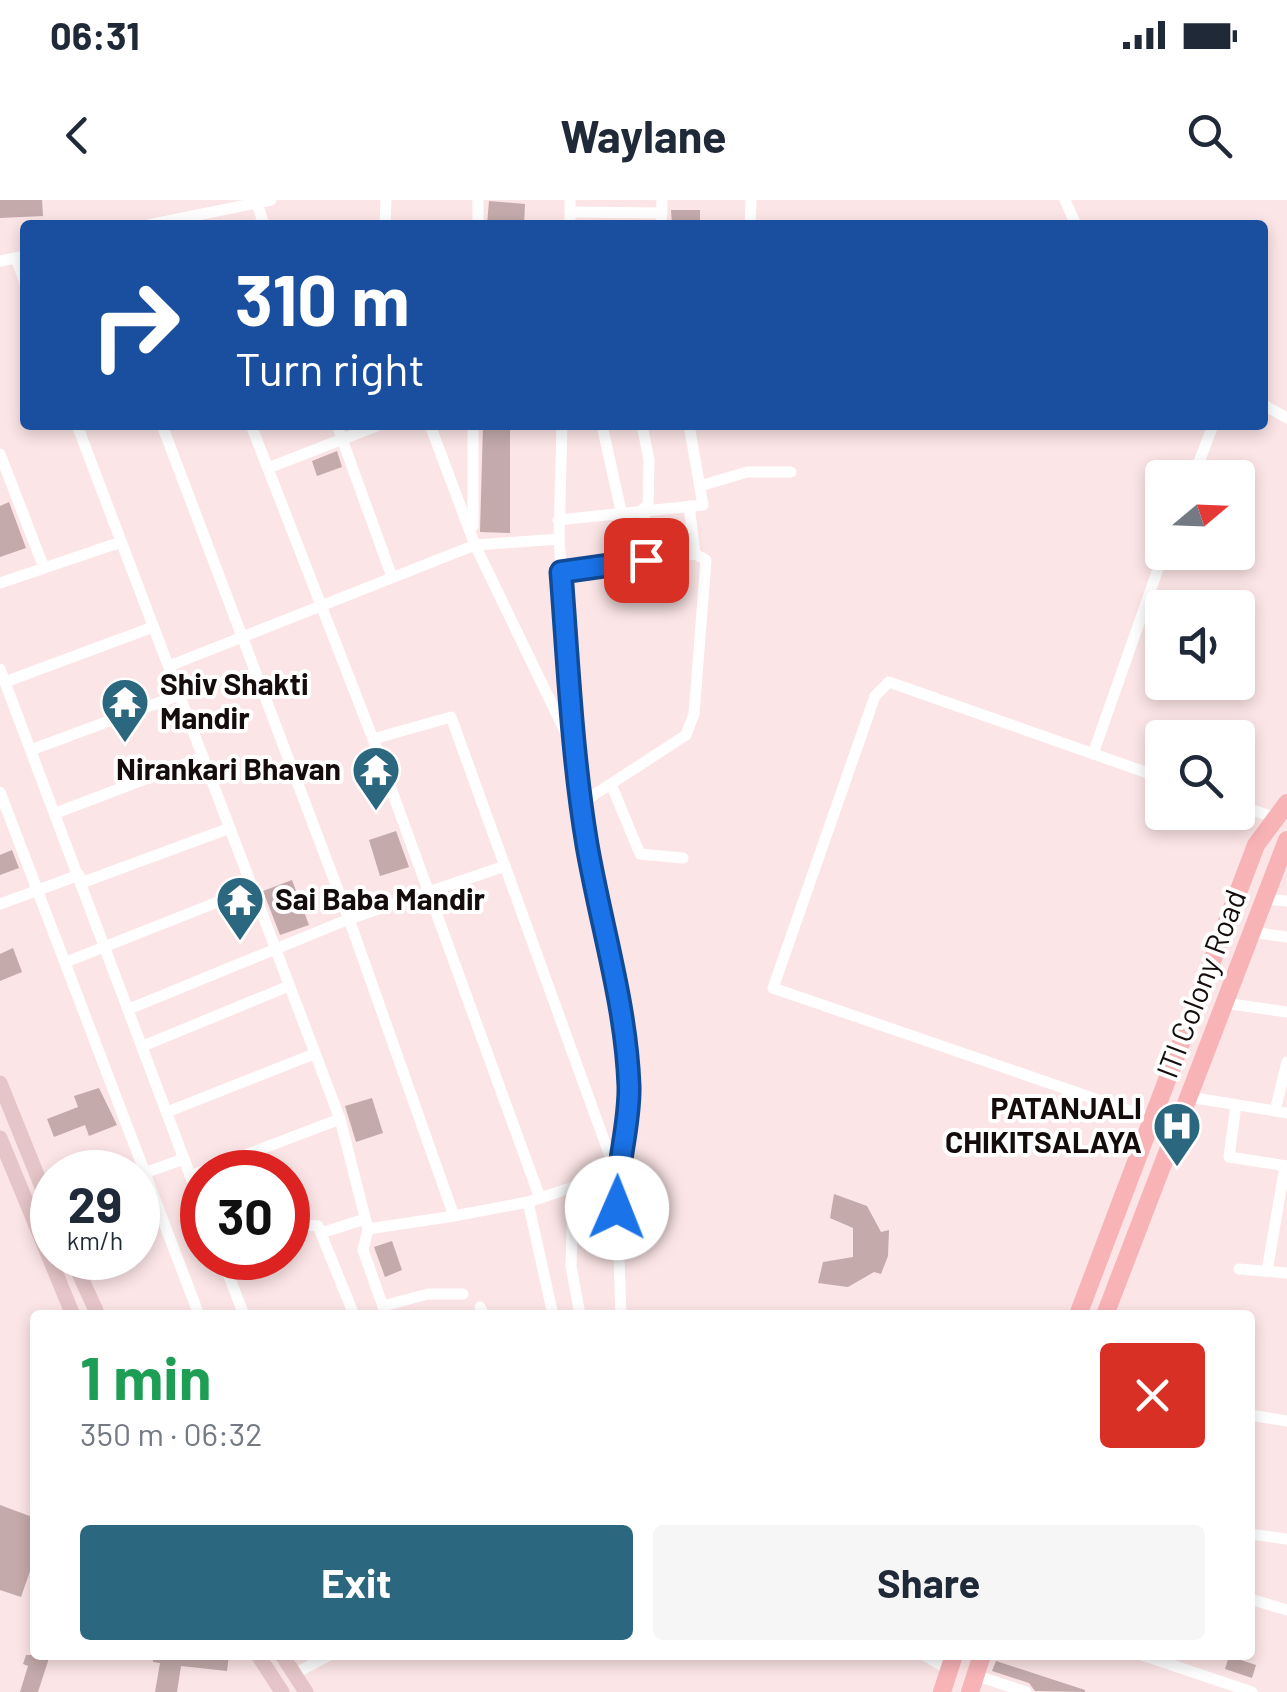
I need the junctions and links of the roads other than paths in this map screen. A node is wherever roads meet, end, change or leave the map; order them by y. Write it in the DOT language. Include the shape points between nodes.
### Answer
graph roads {
  1 [pos="271,200"];
  2 [pos="257,203"];
  3 [pos="570,212"];
  4 [pos="662,213"];
  5 [pos="179,220"];
  6 [pos="262,220"];
  7 [pos="20,257"];
  8 [pos="0,261"];
  9 [pos="79,430"];
  10 [pos="164,430"];
  11 [pos="253,430"];
  12 [pos="340,430"];
  13 [pos="366,430"];
  14 [pos="432,430"];
  15 [pos="473,430"];
  16 [pos="562,430"];
  17 [pos="603,430"];
  18 [pos="643,430"];
  19 [pos="690,430"];
  20 [pos="1211,430"];
  21 [pos="343,439"];
  22 [pos="0,454"];
  23 [pos="1200,460"];
  24 [pos="268,468"];
  25 [pos="790,472"];
  26 [pos="700,486"];
  27 [pos="689,506"];
  28 [pos="646,508"];
  29 [pos="621,511"];
  30 [pos="558,520"];
  31 [pos="473,531"];
  32 [pos="559,539"];
  33 [pos="122,542"];
  34 [pos="475,545"];
  35 [pos="695,554"];
  36 [pos="646,560"];
  37 [pos="44,568"];
  38 [pos="1158,570"];
  39 [pos="561,572"];
  40 [pos="392,576"];
  41 [pos="0,581"];
  42 [pos="320,609"];
  43 [pos="154,628"];
  44 [pos="242,638"];
  45 [pos="169,666"];
  46 [pos="0,669"];
  47 [pos="5,682"];
  48 [pos="179,695"];
  49 [pos="373,739"];
  50 [pos="31,750"];
  51 [pos="576,752"];
  52 [pos="1093,754"];
  53 [pos="203,757"];
  54 [pos="1145,772"];
  55 [pos="610,784"];
  56 [pos="0,792"];
  57 [pos="1287,803"];
  58 [pos="580,804"];
  59 [pos="1255,811"];
  60 [pos="56,813"];
  61 [pos="1273,818"];
  62 [pos="230,828"];
  63 [pos="1287,840"];
  64 [pos="683,858"];
  65 [pos="505,866"];
  66 [pos="80,879"];
  67 [pos="253,888"];
  68 [pos="38,891"];
  69 [pos="425,894"];
  70 [pos="1264,899"];
  71 [pos="1287,902"];
  72 [pos="0,904"];
  73 [pos="349,919"];
  74 [pos="1252,932"];
  75 [pos="1287,936"];
  76 [pos="105,944"];
  77 [pos="277,946"];
  78 [pos="66,962"];
  79 [pos="289,986"];
  80 [pos="1224,1004"];
  81 [pos="129,1008"];
  82 [pos="1287,1012"];
  83 [pos="143,1046"];
  84 [pos="314,1054"];
  85 [pos="1287,1062"];
  86 [pos="0,1083"];
  87 [pos="1188,1097"];
  88 [pos="1236,1105"];
  89 [pos="167,1112"];
  90 [pos="1281,1112"];
  91 [pos="340,1119"];
  92 [pos="1154,1119"];
  93 [pos="1177,1127"];
  94 [pos="0,1138"];
  95 [pos="133,1150"];
  96 [pos="181,1150"];
  97 [pos="258,1150"];
  98 [pos="30,1155"];
  99 [pos="1286,1166"];
  100 [pos="616,1173"];
  101 [pos="573,1187"];
  102 [pos="534,1200"];
  103 [pos="29,1214"];
  104 [pos="454,1216"];
  105 [pos="160,1220"];
  106 [pos="366,1224"];
  107 [pos="310,1225"];
  108 [pos="322,1233"];
  109 [pos="1239,1269"];
  110 [pos="1267,1271"];
  111 [pos="1287,1272"];
  112 [pos="82,1280"];
  113 [pos="230,1280"];
  114 [pos="462,1294"];
  115 [pos="71,1310"];
  116 [pos="96,1310"];
  117 [pos="197,1310"];
  118 [pos="242,1310"];
  119 [pos="352,1310"];
  120 [pos="384,1310"];
  121 [pos="387,1310"];
  122 [pos="552,1310"];
  123 [pos="579,1310"];
  124 [pos="618,1310"];
  125 [pos="1080,1310"];
  126 [pos="1106,1310"];
  127 [pos="1255,1416"];
  128 [pos="1287,1421"];
  129 [pos="1255,1535"];
  130 [pos="1287,1539"];
  131 [pos="1255,1600"];
  132 [pos="1287,1610"];
  133 [pos="261,1660"];
  134 [pos="285,1660"];
  135 [pos="321,1660"];
  136 [pos="968,1660"];
  137 [pos="980,1660"];
  138 [pos="1157,1660"];
  139 [pos="951,1662"];
  140 [pos="294,1674"];
  141 [pos="973,1684"];
  142 [pos="282,1692"];
  143 [pos="306,1692"];
  144 [pos="942,1692"];
  145 [pos="958,1692"];
  146 [pos="1026,1692"];
  147 [pos="1252,1692"];
  1 -- 2 [label="street"];
  2 -- 5 [label="street"];
  2 -- 6 [label="street"];
  3 -- 4 [label="street"];
  7 -- 8 [label="street"];
  9 -- 33 [label="street"];
  10 -- 44 [label="street"];
  11 -- 24 [label="street"];
  12 -- 21 [label="street"];
  13 -- 21 [label="street"];
  14 -- 31 [label="street"];
  15 -- 31 [label="street"];
  16 -- 30 [label="street"];
  17 -- 29 [label="street"];
  18 -- 28 [label="street"];
  19 -- 26 [label="street"];
  20 -- 23 [label="street"];
  21 -- 24 [label="street"];
  21 -- 40 [label="street"];
  22 -- 37 [label="street"];
  24 -- 42 [label="street"];
  25 -- 26 [label="street" via="747,472"];
  26 -- 27 [label="street" via="704,505"];
  27 -- 28 [label="street"];
  27 -- 35 [label="street"];
  28 -- 29 [label="street"];
  28 -- 36 [label="street"];
  29 -- 30 [label="street"];
  30 -- 32 [label="street"];
  31 -- 34 [label="street"];
  32 -- 34 [label="street"];
  32 -- 39 [label="street"];
  33 -- 37 [label="street"];
  33 -- 43 [label="street"];
  34 -- 40 [label="street"];
  34 -- 51 [label="street"];
  35 -- 36 [label="street"];
  35 -- 55 [label="street" via="706,560 694,714 686,734"];
  36 -- 39 [label="street"];
  37 -- 41 [label="street"];
  38 -- 52 [label="street"];
  39 -- 51 [label="street"];
  40 -- 42 [label="street"];
  42 -- 44 [label="street"];
  42 -- 49 [label="street"];
  43 -- 45 [label="street"];
  43 -- 47 [label="street"];
  44 -- 45 [label="street"];
  44 -- 73 [label="street"];
  45 -- 48 [label="street"];
  46 -- 47 [label="street"];
  47 -- 50 [label="street"];
  48 -- 50 [label="street"];
  48 -- 53 [label="street"];
  49 -- 65 [label="street" via="451,717"];
  49 -- 69 [label="street"];
  50 -- 60 [label="street"];
  51 -- 58 [label="street"];
  52 -- 54 [label="street"];
  52 -- 92 [label="street" via="889,682 875,696 773,988"];
  53 -- 60 [label="street"];
  53 -- 62 [label="street"];
  55 -- 58 [label="street"];
  55 -- 64 [label="street" via="636,851"];
  56 -- 68 [label="street"];
  57 -- 61 [label="main road"];
  58 -- 100 [label="street" via="614,966 629,1089"];
  59 -- 61 [label="street"];
  60 -- 66 [label="street"];
  61 -- 92 [label="main road" via="1256,845"];
  62 -- 66 [label="street"];
  62 -- 67 [label="street"];
  63 -- 70 [label="main road, ITI Colony Road"];
  65 -- 69 [label="street"];
  65 -- 100 [label="street"];
  66 -- 68 [label="street"];
  66 -- 76 [label="street"];
  67 -- 76 [label="street"];
  67 -- 77 [label="street"];
  68 -- 72 [label="street"];
  68 -- 78 [label="street"];
  69 -- 73 [label="street"];
  69 -- 102 [label="street"];
  70 -- 71 [label="street"];
  70 -- 74 [label="main road, ITI Colony Road"];
  73 -- 77 [label="street"];
  73 -- 104 [label="street"];
  74 -- 75 [label="street"];
  74 -- 80 [label="main road, ITI Colony Road"];
  76 -- 78 [label="street"];
  76 -- 81 [label="street"];
  77 -- 79 [label="street"];
  77 -- 81 [label="street"];
  78 -- 95 [label="street"];
  79 -- 83 [label="street"];
  79 -- 84 [label="street"];
  80 -- 82 [label="street"];
  80 -- 87 [label="main road, ITI Colony Road"];
  81 -- 83 [label="street"];
  83 -- 89 [label="street"];
  84 -- 89 [label="street"];
  84 -- 91 [label="street"];
  85 -- 90 [label="street"];
  86 -- 98 [label="street"];
  87 -- 88 [label="street"];
  87 -- 93 [label="main road, ITI Colony Road"];
  88 -- 90 [label="street"];
  88 -- 99 [label="street" via="1228,1156"];
  89 -- 96 [label="street"];
  91 -- 97 [label="street"];
  91 -- 106 [label="street"];
  92 -- 93 [label="street"];
  92 -- 125 [label="main road"];
  93 -- 126 [label="main road, ITI Colony Road"];
  94 -- 103 [label="street"];
  99 -- 110 [label="street"];
  100 -- 101 [label="street"];
  100 -- 124 [label="street"];
  101 -- 102 [label="street"];
  101 -- 123 [label="street" via="570,1266"];
  102 -- 104 [label="street"];
  102 -- 122 [label="street"];
  103 -- 115 [label="street"];
  104 -- 106 [label="street"];
  105 -- 117 [label="street"];
  106 -- 108 [label="street"];
  106 -- 120 [label="street" via="363,1250"];
  107 -- 108 [label="street"];
  108 -- 119 [label="street"];
  109 -- 110 [label="street"];
  110 -- 111 [label="street"];
  112 -- 116 [label="street"];
  113 -- 118 [label="street"];
  114 -- 121 [label="street" via="428,1294"];
  127 -- 128 [label="street"];
  129 -- 130 [label="street"];
  131 -- 132 [label="street"];
  133 -- 142 [label="street"];
  134 -- 140 [label="street"];
  135 -- 140 [label="street"];
  136 -- 145 [label="main road"];
  137 -- 141 [label="main road"];
  138 -- 147 [label="street"];
  139 -- 144 [label="main road"];
  140 -- 143 [label="street"];
  141 -- 146 [label="street"];
}
